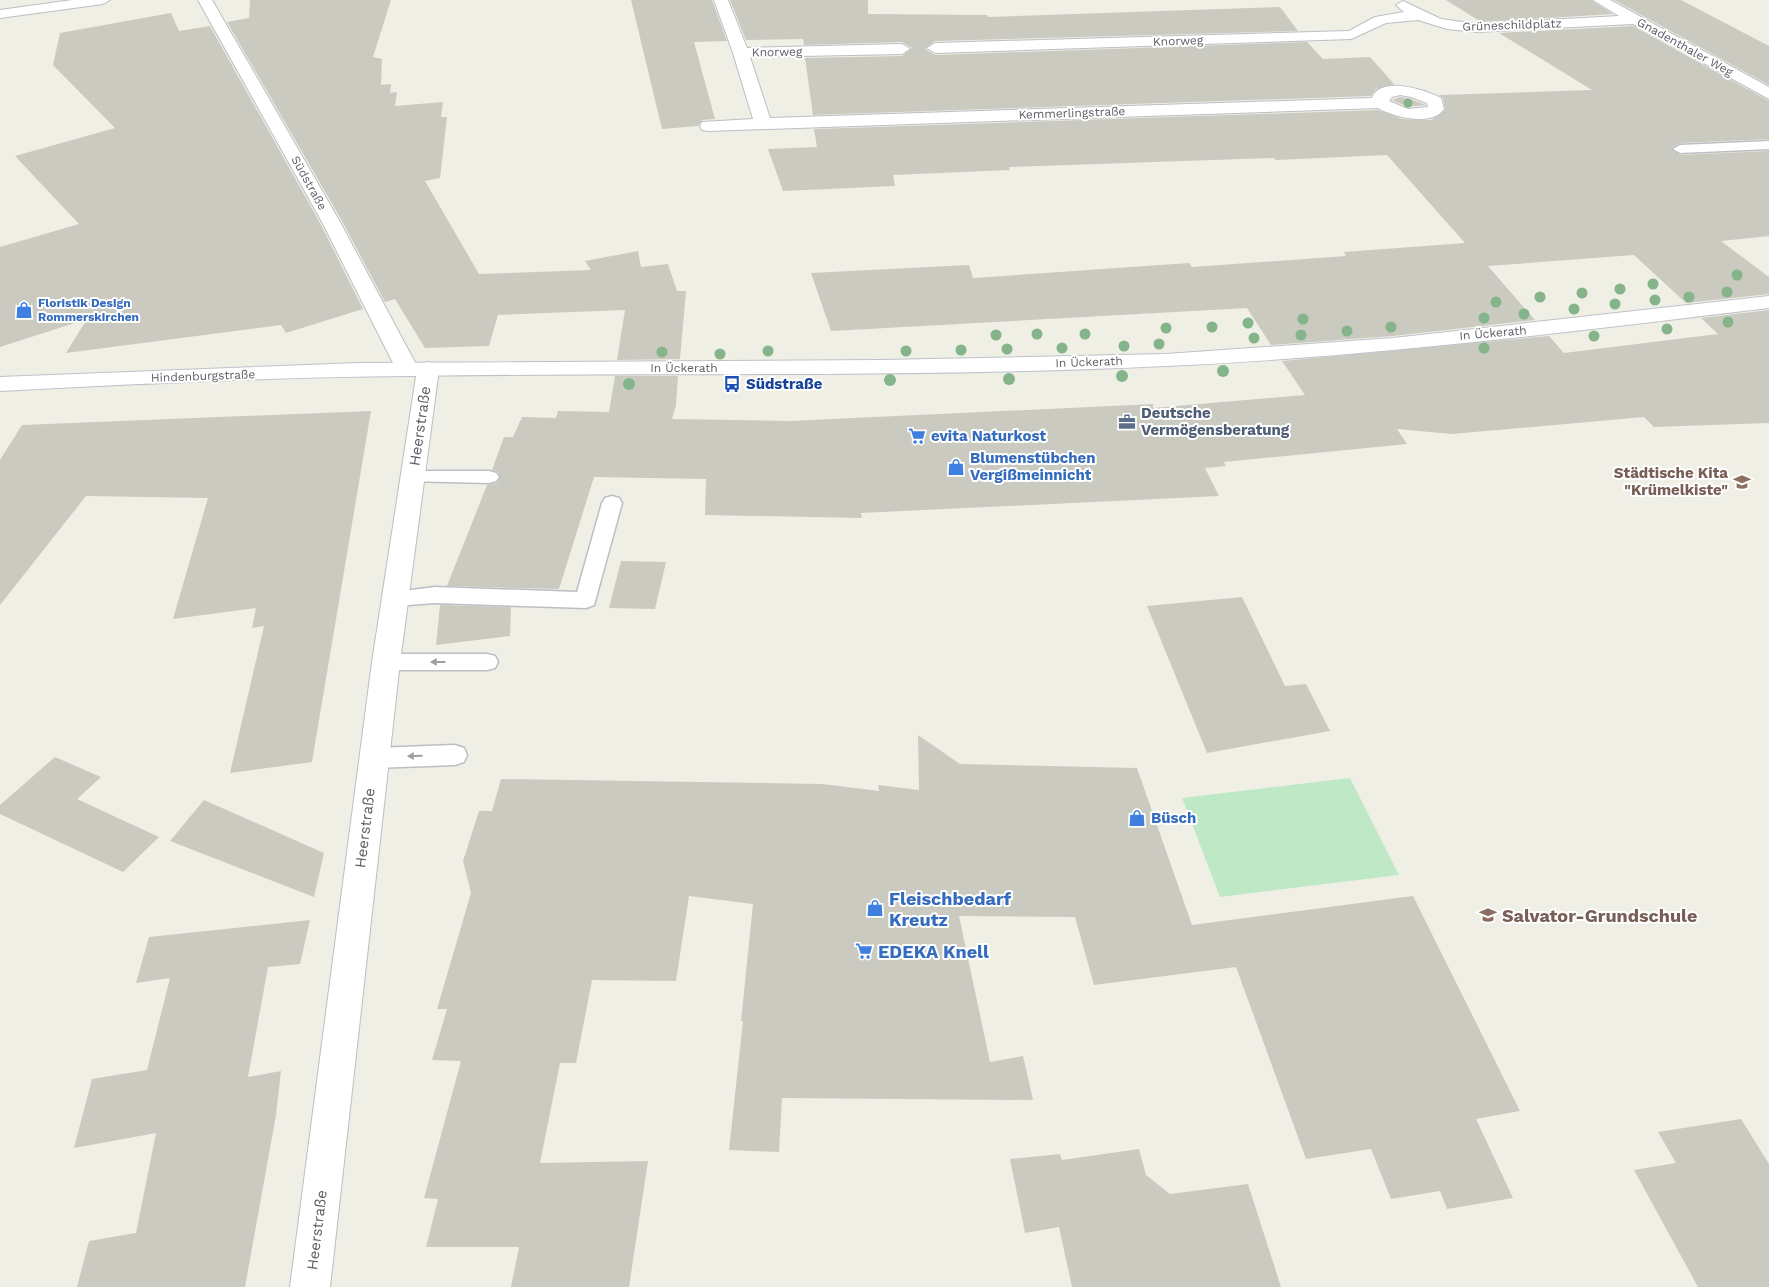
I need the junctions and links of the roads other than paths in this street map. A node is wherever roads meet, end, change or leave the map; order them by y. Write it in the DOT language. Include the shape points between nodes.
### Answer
graph roads {
  1 [pos="103,0"];
  2 [pos="205,0"];
  3 [pos="721,0"];
  4 [pos="1396,0"];
  5 [pos="1600,0"];
  6 [pos="0,14"];
  7 [pos="1416,16"];
  8 [pos="1636,20"];
  9 [pos="935,48"];
  10 [pos="902,49"];
  11 [pos="742,53"];
  12 [pos="1769,94"];
  13 [pos="1381,103"];
  14 [pos="762,123"];
  15 [pos="708,126"];
  16 [pos="1769,145"];
  17 [pos="1680,149"];
  18 [pos="1769,302"];
  19 [pos="417,369"];
  20 [pos="0,384"];
  21 [pos="413,477"];
  22 [pos="489,477"];
  23 [pos="612,502"];
  24 [pos="395,598"];
  25 [pos="386,662"];
  26 [pos="487,662"];
  27 [pos="456,754"];
  28 [pos="374,758"];
  29 [pos="310,1287"];
  1 -- 6 [label="street"];
  2 -- 19 [label="street, Südstraße"];
  3 -- 11 [label="street"];
  4 -- 7 [label="street, Grüneschildplatz"];
  5 -- 8 [label="street, Gnadenthaler Weg"];
  7 -- 8 [label="street, Grüneschildplatz" via="1454,27 1476,28"];
  7 -- 9 [label="street, Knorweg" via="1377,22 1351,35"];
  8 -- 12 [label="street, Gnadenthaler Weg"];
  10 -- 11 [label="street, Knorweg"];
  11 -- 14 [label="street"];
  13 -- 14 [label="street, Kemmerlingstraße"];
  14 -- 15 [label="street, Kemmerlingstraße"];
  16 -- 17 [label="lane"];
  18 -- 19 [label="street, In Ückerath" via="1542,329 1168,360 976,365"];
  19 -- 20 [label="street, Hindenburgstraße"];
  19 -- 21 [label="street, Heerstraße"];
  21 -- 22 [label="lane"];
  21 -- 24 [label="street, Heerstraße"];
  23 -- 24 [label="lane" via="586,600 435,595"];
  24 -- 25 [label="street, Heerstraße"];
  26 -- 25 [label="lane, one-way"];
  25 -- 28 [label="street, Heerstraße"];
  27 -- 28 [label="lane, one-way"];
  28 -- 29 [label="street, Heerstraße"];
}
